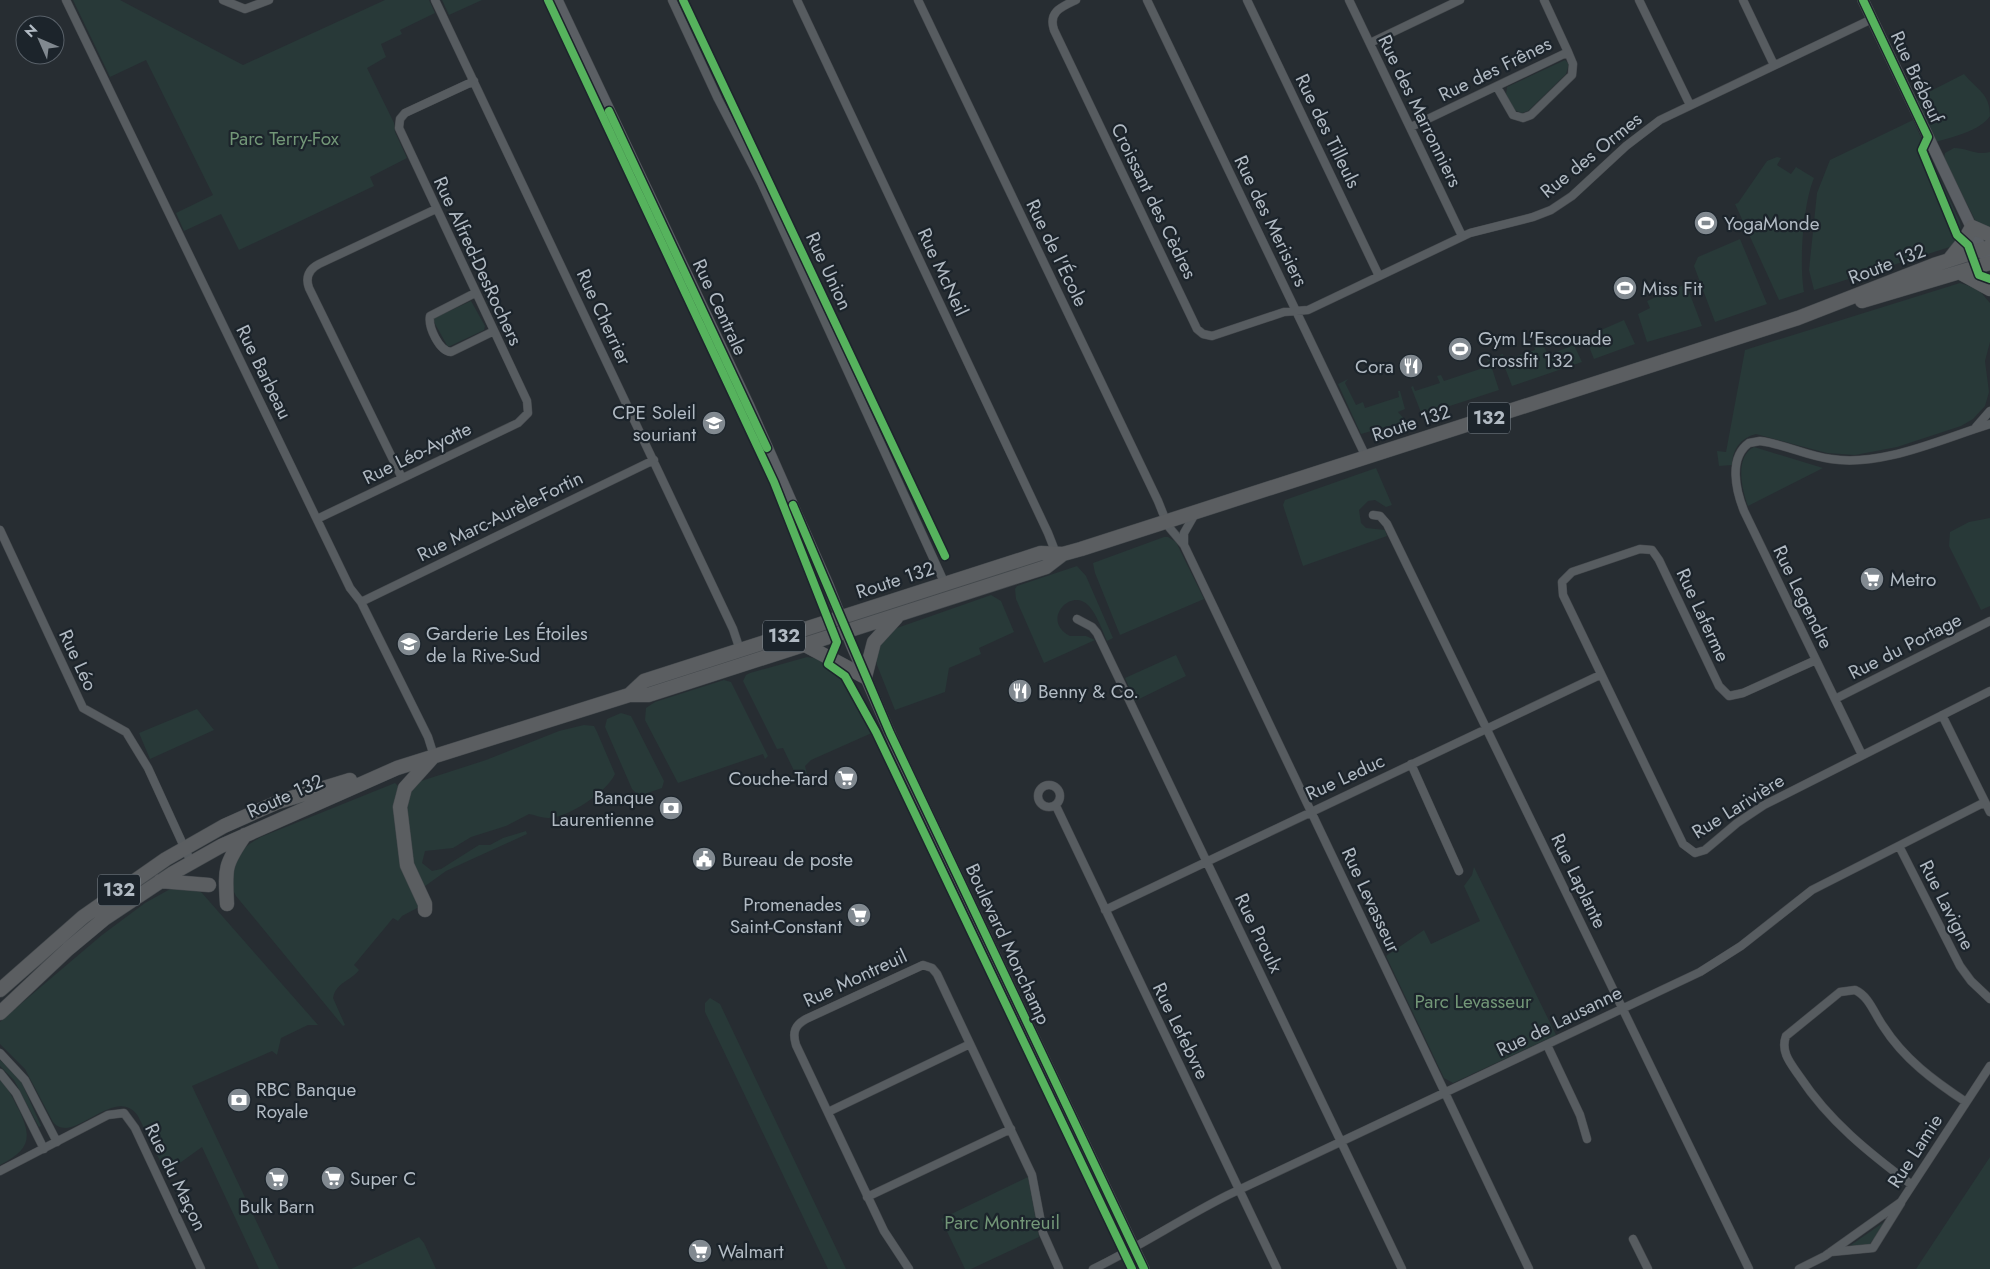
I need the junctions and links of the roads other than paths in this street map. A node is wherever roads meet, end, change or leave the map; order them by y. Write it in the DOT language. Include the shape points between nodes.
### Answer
graph roads {
  1 [pos="66,0"];
  2 [pos="223,0"];
  3 [pos="269,0"];
  4 [pos="435,0"];
  5 [pos="557,0"];
  6 [pos="672,0"];
  7 [pos="797,0"];
  8 [pos="918,0"];
  9 [pos="1076,0"];
  10 [pos="1147,0"];
  11 [pos="1247,0"];
  12 [pos="1349,0"];
  13 [pos="1460,0"];
  14 [pos="1544,0"];
  15 [pos="1639,0"];
  16 [pos="1743,0"];
  17 [pos="1863,0"];
  18 [pos="1872,19"];
  19 [pos="1370,43"];
  20 [pos="1568,52"];
  21 [pos="1774,65"];
  22 [pos="474,81"];
  23 [pos="1497,87"];
  24 [pos="1690,105"];
  25 [pos="1410,127"];
  26 [pos="436,209"];
  27 [pos="1972,227"];
  28 [pos="1990,235"];
  29 [pos="1462,236"];
  30 [pos="1986,248"];
  31 [pos="1948,260"];
  32 [pos="1989,265"];
  33 [pos="1961,273"];
  34 [pos="1379,276"];
  35 [pos="1990,289"];
  36 [pos="475,293"];
  37 [pos="1297,312"];
  38 [pos="1798,318"];
  39 [pos="494,331"];
  40 [pos="1990,410"];
  41 [pos="528,412"];
  42 [pos="1990,424"];
  43 [pos="1975,428"];
  44 [pos="1366,457"];
  45 [pos="654,460"];
  46 [pos="402,478"];
  47 [pos="1196,511"];
  48 [pos="1373,515"];
  49 [pos="317,519"];
  50 [pos="1165,521"];
  51 [pos="0,530"];
  52 [pos="1184,545"];
  53 [pos="1059,555"];
  54 [pos="1562,582"];
  55 [pos="945,584"];
  56 [pos="361,602"];
  57 [pos="898,616"];
  58 [pos="841,617"];
  59 [pos="1077,619"];
  60 [pos="1990,622"];
  61 [pos="846,632"];
  62 [pos="807,646"];
  63 [pos="740,650"];
  64 [pos="1816,660"];
  65 [pos="1600,675"];
  66 [pos="865,677"];
  67 [pos="1990,691"];
  68 [pos="629,694"];
  69 [pos="1835,699"];
  70 [pos="1942,715"];
  71 [pos="1486,729"];
  72 [pos="1862,755"];
  73 [pos="434,756"];
  74 [pos="1411,764"];
  75 [pos="397,768"];
  76 [pos="1985,802"];
  77 [pos="1056,806"];
  78 [pos="1311,811"];
  79 [pos="1990,812"];
  80 [pos="247,833"];
  81 [pos="1899,846"];
  82 [pos="184,848"];
  83 [pos="1206,861"];
  84 [pos="191,862"];
  85 [pos="1459,871"];
  86 [pos="160,881"];
  87 [pos="209,885"];
  88 [pos="227,904"];
  89 [pos="426,910"];
  90 [pos="1105,910"];
  91 [pos="0,990"];
  92 [pos="1990,999"];
  93 [pos="1622,1009"];
  94 [pos="0,1012"];
  95 [pos="970,1044"];
  96 [pos="1547,1045"];
  97 [pos="0,1053"];
  98 [pos="1990,1066"];
  99 [pos="0,1073"];
  100 [pos="1446,1093"];
  101 [pos="1966,1102"];
  102 [pos="828,1112"];
  103 [pos="1011,1130"];
  104 [pos="1587,1140"];
  105 [pos="57,1142"];
  106 [pos="1341,1142"];
  107 [pos="44,1149"];
  108 [pos="0,1171"];
  109 [pos="1912,1185"];
  110 [pos="1239,1190"];
  111 [pos="868,1197"];
  112 [pos="1902,1202"];
  113 [pos="1633,1239"];
  114 [pos="1134,1249"];
  115 [pos="1831,1252"];
  116 [pos="201,1269"];
  117 [pos="909,1269"];
  118 [pos="1059,1269"];
  119 [pos="1093,1269"];
  120 [pos="1144,1269"];
  121 [pos="1277,1269"];
  122 [pos="1402,1269"];
  123 [pos="1529,1269"];
  124 [pos="1648,1269"];
  125 [pos="1749,1269"];
  126 [pos="1799,1269"];
  1 -- 49 [label="street, Rue Barbeau"];
  2 -- 3 [label="street" via="245,9"];
  4 -- 22 [label="street, Rue Cherrier"];
  5 -- 58 [label="street, Rue Centrale" via="748,404"];
  6 -- 55 [label="street, Rue Union" via="778,218"];
  7 -- 53 [label="street, Rue McNeil"];
  8 -- 50 [label="street, Rue de l'École"];
  9 -- 37 [label="street, Croissant des Cèdres" via="1054,14 1054,30 1199,332 1212,336 1284,312"];
  10 -- 37 [label="street, Rue des Merisiers"];
  11 -- 34 [label="street, Rue des Tilleuls"];
  12 -- 19 [label="street, Rue des Marronniers"];
  13 -- 19 [label="street"];
  14 -- 20 [label="street, Rue des Frênes"];
  15 -- 24 [label="street"];
  16 -- 21 [label="street"];
  17 -- 18 [label="street, Rue Brébeuf"];
  18 -- 21 [label="street, Rue des Ormes"];
  18 -- 27 [label="street, Rue Brébeuf"];
  19 -- 25 [label="street, Rue des Marronniers"];
  20 -- 23 [label="street, Rue des Frênes"];
  20 -- 23 [label="street" via="1573,64 1572,74 1531,115 1523,118 1513,116"];
  21 -- 24 [label="street, Rue des Ormes"];
  22 -- 26 [label="street, Rue Alfred-DesRochers" via="409,111 399,123 400,132"];
  22 -- 45 [label="street, Rue Cherrier"];
  23 -- 25 [label="street, Rue des Frênes"];
  24 -- 29 [label="street, Rue des Ormes" via="1639,135 1572,196 1551,210"];
  25 -- 29 [label="street, Rue des Marronniers"];
  26 -- 36 [label="street, Rue Alfred-DesRochers"];
  26 -- 46 [label="street" via="319,264 308,276 309,288"];
  27 -- 28 [label="highway"];
  27 -- 30 [label="street, Rue Brébeuf"];
  27 -- 31 [label="highway"];
  29 -- 34 [label="street, Rue des Ormes"];
  30 -- 31 [label="highway, Route 132 / 132"];
  30 -- 32 [label="street, Rue Brébeuf"];
  31 -- 38 [label="highway, Route 132 / 132"];
  32 -- 33 [label="highway, Route 132 / 132"];
  33 -- 35 [label="highway"];
  33 -- 38 [label="highway, Route 132 / 132"];
  34 -- 37 [label="street, Rue des Ormes"];
  36 -- 39 [label="street, Rue Alfred-DesRochers"];
  36 -- 39 [label="street" via="430,316 429,322 440,346 451,352"];
  37 -- 44 [label="street, Rue des Merisiers"];
  38 -- 44 [label="highway, Route 132 / 132"];
  39 -- 41 [label="street, Rue Alfred-DesRochers" via="527,401"];
  40 -- 43 [label="street"];
  41 -- 46 [label="street, Rue Léo-Ayotte" via="518,423"];
  42 -- 43 [label="street"];
  43 -- 64 [label="street, Rue Legendre" via="1886,456 1856,461 1830,459 1760,441 1742,448 1736,471 1742,505"];
  44 -- 47 [label="highway, Route 132 / 132"];
  45 -- 56 [label="street, Rue Marc-Aurèle-Fortin"];
  45 -- 63 [label="street, Rue Cherrier"];
  46 -- 49 [label="street, Rue Léo-Ayotte"];
  47 -- 50 [label="highway, Route 132 / 132"];
  47 -- 52 [label="street" via="1184,533"];
  48 -- 71 [label="street, Rue Laplante" via="1380,516 1387,524"];
  49 -- 56 [label="street, Rue Barbeau" via="353,593"];
  50 -- 52 [label="street, Rue Levasseur"];
  50 -- 53 [label="highway, Route 132 / 132"];
  51 -- 82 [label="street, Rue Léo" via="83,708 126,732 148,768"];
  52 -- 78 [label="street, Rue Levasseur"];
  53 -- 55 [label="highway, Route 132 / 132" via="1041,553"];
  53 -- 57 [label="highway, Route 132 / 132" via="1046,568"];
  54 -- 64 [label="street, Rue Laferme" via="1569,574 1581,569 1640,549 1652,550 1719,686 1729,696 1743,693"];
  54 -- 65 [label="street, Rue Larivière" via="1563,596"];
  55 -- 58 [label="highway, Route 132 / 132"];
  56 -- 73 [label="street, Rue Barbeau"];
  57 -- 61 [label="highway, Route 132 / 132"];
  57 -- 66 [label="highway" via="874,642"];
  58 -- 61 [label="street, Rue Centrale"];
  58 -- 63 [label="highway, Route 132 / 132"];
  59 -- 83 [label="street, Rue Proulx" via="1098,633"];
  60 -- 69 [label="street, Rue du Portage"];
  61 -- 62 [label="highway, Route 132 / 132"];
  61 -- 66 [label="street, Boulevard Monchamp"];
  62 -- 66 [label="highway"];
  62 -- 68 [label="highway, Route 132 / 132" via="648,696"];
  63 -- 68 [label="highway, Route 132 / 132" via="644,682"];
  64 -- 69 [label="street, Rue Legendre"];
  65 -- 71 [label="street, Rue Leduc"];
  65 -- 72 [label="street, Rue Larivière" via="1683,844 1695,853 1705,850 1764,805"];
  66 -- 114 [label="street, Boulevard Monchamp"];
  67 -- 70 [label="street, Rue Larivière"];
  68 -- 73 [label="highway, Route 132 / 132"];
  69 -- 72 [label="street, Rue Legendre"];
  70 -- 72 [label="street, Rue Larivière"];
  70 -- 76 [label="street"];
  71 -- 74 [label="street, Rue Leduc"];
  71 -- 93 [label="street, Rue Laplante"];
  73 -- 75 [label="highway, Route 132 / 132"];
  73 -- 89 [label="highway" via="405,788 400,806 407,865"];
  74 -- 78 [label="street, Rue Leduc"];
  74 -- 85 [label="street"];
  75 -- 80 [label="highway, Route 132 / 132"];
  75 -- 82 [label="highway, Route 132 / 132" via="295,795"];
  76 -- 79 [label="street"];
  76 -- 81 [label="street, Rue de Lausanne"];
  77 -- 90 [label="street, Rue Lefebvre"];
  78 -- 83 [label="street, Rue Leduc"];
  78 -- 100 [label="street, Rue Levasseur"];
  80 -- 84 [label="highway, Route 132 / 132"];
  80 -- 88 [label="highway" via="226,866"];
  81 -- 92 [label="street, Rue Lavigne" via="1960,966"];
  81 -- 93 [label="street, Rue de Lausanne" via="1802,896 1752,939 1720,960"];
  82 -- 84 [label="street, Rue Léo"];
  82 -- 91 [label="highway, Route 132 / 132" via="103,902"];
  83 -- 90 [label="street, Rue Leduc"];
  83 -- 106 [label="street, Rue Proulx"];
  84 -- 86 [label="highway, Route 132 / 132"];
  86 -- 87 [label="highway"];
  86 -- 94 [label="highway, Route 132 / 132" via="76,941"];
  90 -- 110 [label="street, Rue Lefebvre"];
  93 -- 96 [label="street, Rue de Lausanne"];
  93 -- 125 [label="street, Rue Laplante"];
  95 -- 102 [label="street"];
  95 -- 102 [label="street, Rue Montreuil" via="937,974 928,966 914,968 815,1015 797,1025 794,1038"];
  95 -- 103 [label="street, Rue Montreuil"];
  96 -- 100 [label="street, Rue de Lausanne"];
  96 -- 104 [label="street" via="1580,1116"];
  97 -- 105 [label="street" via="25,1080"];
  98 -- 101 [label="street, Rue Lamie"];
  99 -- 107 [label="street" via="16,1093"];
  100 -- 106 [label="street, Rue de Lausanne"];
  100 -- 123 [label="street, Rue Levasseur"];
  101 -- 109 [label="street, Rue Lamie"];
  101 -- 109 [label="street" via="1938,1084 1905,1054 1884,1029 1864,996 1855,990 1840,992 1786,1036 1783,1046 1786,1056 1823,1108 1864,1149"];
  102 -- 111 [label="street, Rue Montreuil"];
  103 -- 111 [label="street"];
  103 -- 118 [label="street, Rue Montreuil" via="1034,1180 1044,1235"];
  105 -- 107 [label="street, Rue du Maçon"];
  105 -- 116 [label="street, Rue du Maçon" via="108,1115 126,1115"];
  106 -- 110 [label="street, Rue de Lausanne"];
  106 -- 122 [label="street, Rue Proulx"];
  107 -- 108 [label="street, Rue du Maçon"];
  109 -- 112 [label="street, Rue Lamie"];
  110 -- 114 [label="street, Rue de Lausanne"];
  110 -- 121 [label="street, Rue Lefebvre"];
  111 -- 117 [label="street, Rue Montreuil" via="890,1244"];
  112 -- 115 [label="street, Rue Lamie"];
  112 -- 115 [label="street" via="1872,1248"];
  113 -- 124 [label="street"];
  114 -- 119 [label="street"];
  114 -- 120 [label="street, Boulevard Monchamp"];
  115 -- 126 [label="street, Rue Lamie"];
}
